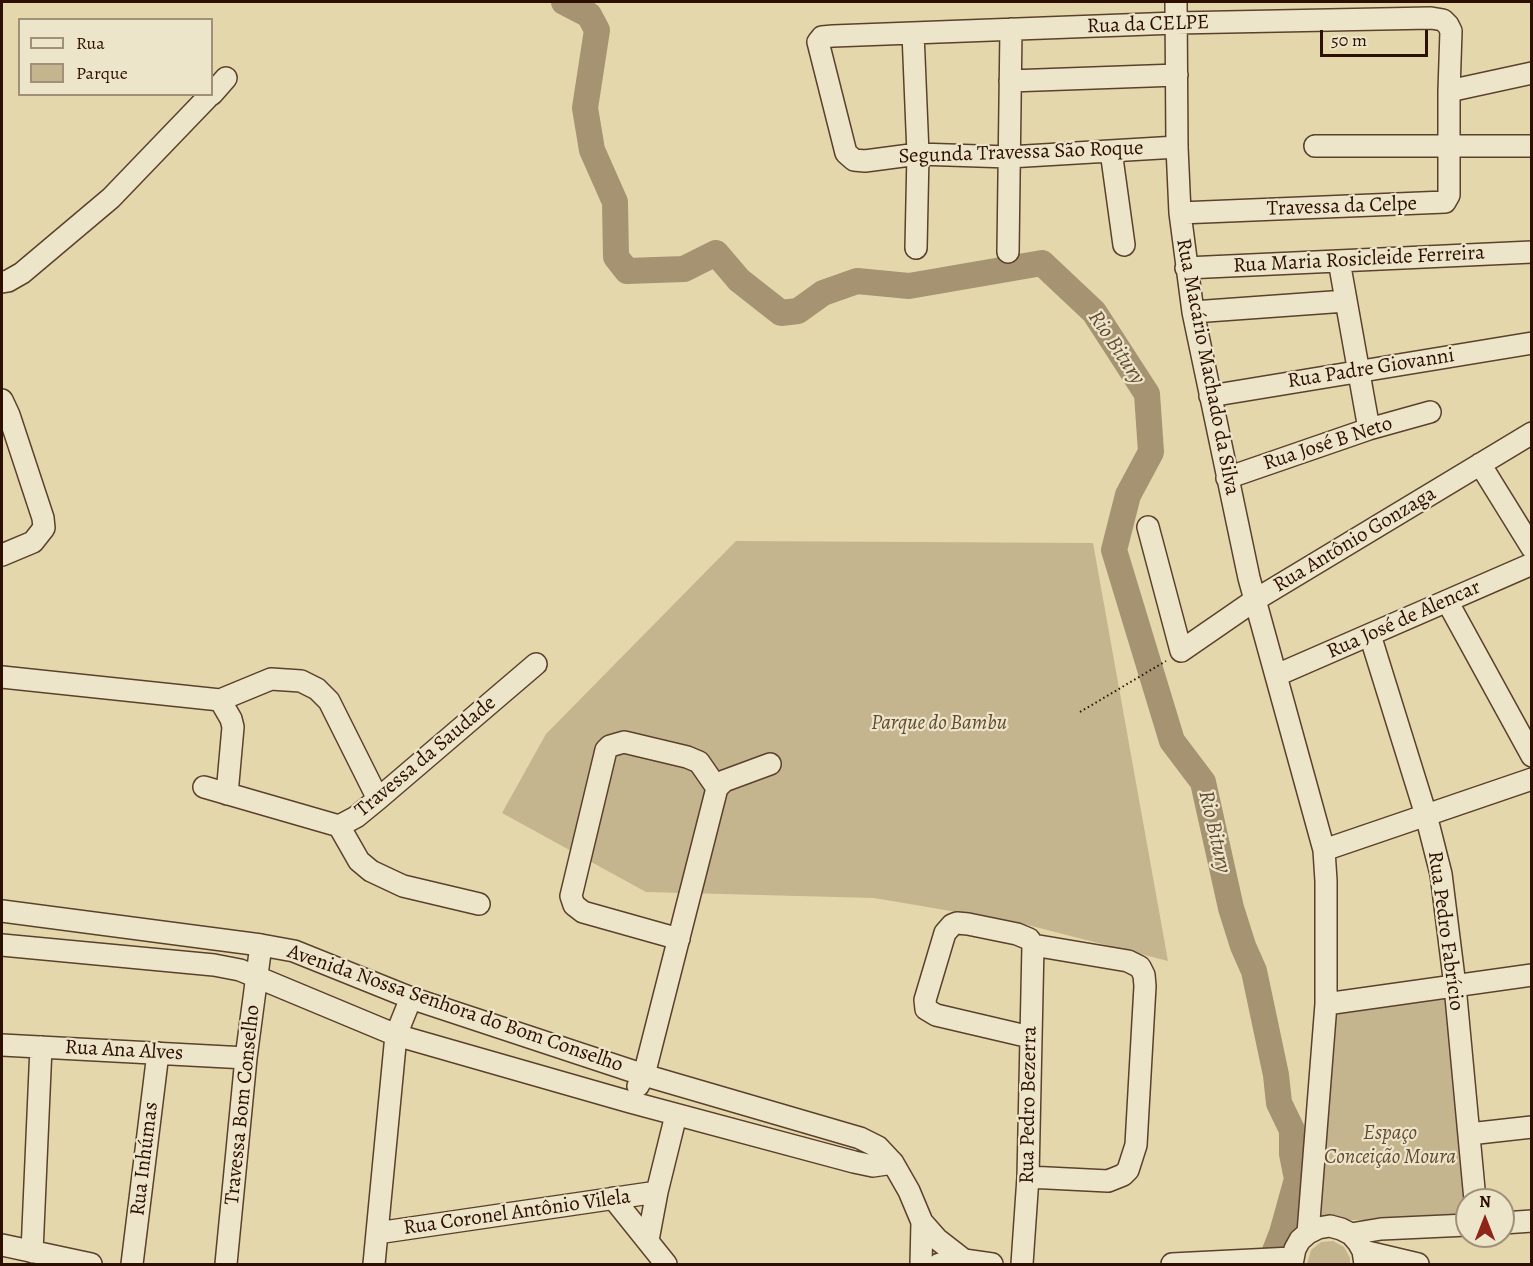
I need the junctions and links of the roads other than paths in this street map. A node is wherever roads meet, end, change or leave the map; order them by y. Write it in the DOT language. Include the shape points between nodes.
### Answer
graph roads {
  1 [pos="1176,2"];
  2 [pos="1334,2"];
  3 [pos="1352,20"];
  4 [pos="1176,23"];
  5 [pos="1011,30"];
  6 [pos="913,33"];
  7 [pos="1532,73"];
  8 [pos="1177,75"];
  9 [pos="226,78"];
  10 [pos="1010,81"];
  11 [pos="1449,91"];
  12 [pos="213,92"];
  13 [pos="209,96"];
  14 [pos="1448,145"];
  15 [pos="1315,146"];
  16 [pos="1532,146"];
  17 [pos="1178,147"];
  18 [pos="1111,151"];
  19 [pos="918,154"];
  20 [pos="1009,157"];
  21 [pos="865,161"];
  22 [pos="1180,213"];
  23 [pos="1124,245"];
  24 [pos="916,248"];
  25 [pos="1008,252"];
  26 [pos="1532,252"];
  27 [pos="1340,261"];
  28 [pos="1186,267"];
  29 [pos="2,282"];
  30 [pos="1346,301"];
  31 [pos="1192,312"];
  32 [pos="1532,343"];
  33 [pos="1358,372"];
  34 [pos="1210,396"];
  35 [pos="2,400"];
  36 [pos="1430,412"];
  37 [pos="1369,429"];
  38 [pos="1532,433"];
  39 [pos="1480,464"];
  40 [pos="1227,478"];
  41 [pos="1148,527"];
  42 [pos="1532,548"];
  43 [pos="2,555"];
  44 [pos="1532,564"];
  45 [pos="1255,600"];
  46 [pos="1447,601"];
  47 [pos="1370,634"];
  48 [pos="536,664"];
  49 [pos="1276,675"];
  50 [pos="2,677"];
  51 [pos="220,700"];
  52 [pos="1532,756"];
  53 [pos="770,764"];
  54 [pos="1532,779"];
  55 [pos="204,787"];
  56 [pos="717,788"];
  57 [pos="227,794"];
  58 [pos="378,799"];
  59 [pos="1426,815"];
  60 [pos="339,825"];
  61 [pos="1324,850"];
  62 [pos="479,904"];
  63 [pos="2,911"];
  64 [pos="679,939"];
  65 [pos="2,945"];
  66 [pos="261,945"];
  67 [pos="1033,945"];
  68 [pos="1532,975"];
  69 [pos="257,978"];
  70 [pos="1455,986"];
  71 [pos="411,998"];
  72 [pos="1326,1004"];
  73 [pos="396,1035"];
  74 [pos="1030,1037"];
  75 [pos="2,1045"];
  76 [pos="41,1047"];
  77 [pos="158,1053"];
  78 [pos="246,1058"];
  79 [pos="644,1075"];
  80 [pos="630,1102"];
  81 [pos="676,1115"];
  82 [pos="1532,1127"];
  83 [pos="1469,1134"];
  84 [pos="893,1163"];
  85 [pos="1028,1177"];
  86 [pos="1474,1188"];
  87 [pos="657,1192"];
  88 [pos="613,1198"];
  89 [pos="1532,1221"];
  90 [pos="922,1222"];
  91 [pos="1515,1222"];
  92 [pos="1455,1226"];
  93 [pos="378,1233"];
  94 [pos="1308,1233"];
  95 [pos="648,1240"];
  96 [pos="2,1245"];
  97 [pos="32,1252"];
  98 [pos="1369,1254"];
  99 [pos="964,1260"];
  100 [pos="1288,1261"];
  101 [pos="1229,1262"];
  102 [pos="91,1264"];
  103 [pos="132,1264"];
  104 [pos="226,1264"];
  105 [pos="374,1264"];
  106 [pos="666,1264"];
  107 [pos="921,1264"];
  108 [pos="939,1264"];
  109 [pos="992,1264"];
  110 [pos="1022,1264"];
  111 [pos="1172,1264"];
  112 [pos="1418,1264"];
  1 -- 4 [label="street, Rua Macário Machado da Silva"];
  2 -- 3 [label="street"];
  3 -- 4 [label="street, Rua da CELPE"];
  3 -- 11 [label="street, Rua da CELPE" via="1443,20 1451,37"];
  4 -- 5 [label="street, Rua da CELPE"];
  4 -- 8 [label="street, Rua Macário Machado da Silva"];
  5 -- 6 [label="street, Rua da CELPE"];
  5 -- 10 [label="street"];
  6 -- 19 [label="street"];
  6 -- 21 [label="street, Rua da CELPE" via="819,39 846,153 854,160"];
  7 -- 11 [label="street"];
  8 -- 10 [label="street"];
  8 -- 17 [label="street, Rua Macário Machado da Silva"];
  9 -- 12 [label="street"];
  10 -- 20 [label="street"];
  11 -- 14 [label="street"];
  13 -- 29 [label="street" via="111,198 22,273"];
  14 -- 15 [label="street"];
  14 -- 16 [label="street"];
  14 -- 22 [label="street, Travessa da Celpe" via="1449,195 1445,202"];
  17 -- 18 [label="street, Segunda Travessa São Roque"];
  17 -- 22 [label="street, Rua Macário Machado da Silva"];
  18 -- 20 [label="street, Segunda Travessa São Roque"];
  18 -- 23 [label="street"];
  19 -- 20 [label="street, Segunda Travessa São Roque"];
  19 -- 21 [label="street, Segunda Travessa São Roque"];
  19 -- 24 [label="street"];
  20 -- 25 [label="street"];
  22 -- 28 [label="street, Rua Macário Machado da Silva"];
  26 -- 27 [label="street, Rua Maria Rosicleide Ferreira"];
  27 -- 28 [label="street, Rua Maria Rosicleide Ferreira"];
  27 -- 30 [label="street"];
  28 -- 31 [label="street, Rua Macário Machado da Silva"];
  30 -- 31 [label="street"];
  30 -- 33 [label="street"];
  31 -- 34 [label="street, Rua Macário Machado da Silva"];
  32 -- 33 [label="street, Rua Padre Giovanni"];
  33 -- 34 [label="street, Rua Padre Giovanni"];
  33 -- 37 [label="street"];
  34 -- 40 [label="street, Rua Macário Machado da Silva"];
  35 -- 43 [label="street" via="44,528 33,542"];
  36 -- 37 [label="street, Rua José B Neto"];
  37 -- 40 [label="street, Rua José B Neto"];
  38 -- 39 [label="street, Rua Antônio Gonzaga"];
  39 -- 42 [label="street"];
  39 -- 45 [label="street, Rua Antônio Gonzaga"];
  40 -- 45 [label="street, Rua Macário Machado da Silva"];
  41 -- 45 [label="street, Rua Antônio Gonzaga" via="1176,654"];
  44 -- 46 [label="street, Rua José de Alencar"];
  45 -- 49 [label="street, Rua Macário Machado da Silva"];
  46 -- 47 [label="street, Rua José de Alencar"];
  46 -- 52 [label="street"];
  47 -- 49 [label="street, Rua José de Alencar"];
  47 -- 59 [label="street, Rua Pedro Fabrício"];
  48 -- 58 [label="street, Travessa da Saudade"];
  49 -- 61 [label="street, Rua Macário Machado da Silva"];
  50 -- 51 [label="street"];
  51 -- 57 [label="street" via="233,727"];
  51 -- 58 [label="street" via="271,679 301,681 317,689 329,701"];
  53 -- 56 [label="street" via="724,781"];
  54 -- 59 [label="street"];
  55 -- 57 [label="street, Travessa da Saudade"];
  56 -- 64 [label="street"];
  56 -- 64 [label="street" via="699,762 687,757 624,742 606,750 571,896 574,905 583,912"];
  57 -- 60 [label="street, Travessa da Saudade"];
  58 -- 60 [label="street, Travessa da Saudade"];
  59 -- 61 [label="street"];
  59 -- 70 [label="street, Rua Pedro Fabrício" via="1441,874"];
  60 -- 62 [label="street" via="359,861 371,871 403,886"];
  61 -- 72 [label="street, Rua Macário Machado da Silva"];
  63 -- 66 [label="street, Avenida Nossa Senhora do Bom Conselho"];
  64 -- 79 [label="street"];
  65 -- 69 [label="street, Avenida Nossa Senhora do Bom Conselho" via="214,965"];
  66 -- 69 [label="street, Travessa Bom Conselho"];
  66 -- 71 [label="street, Avenida Nossa Senhora do Bom Conselho" via="294,951"];
  67 -- 74 [label="street, Rua Pedro Bezerra"];
  67 -- 74 [label="street" via="1017,934 968,924 952,925 945,933 925,1000 926,1009 936,1015"];
  67 -- 85 [label="street" via="1128,961 1140,967 1145,986 1136,1145 1128,1170 1108,1181"];
  68 -- 70 [label="street"];
  69 -- 73 [label="street, Avenida Nossa Senhora do Bom Conselho"];
  69 -- 78 [label="street, Travessa Bom Conselho"];
  70 -- 72 [label="street"];
  70 -- 83 [label="street, Rua Pedro Fabrício"];
  71 -- 73 [label="street"];
  71 -- 79 [label="street, Avenida Nossa Senhora do Bom Conselho"];
  72 -- 94 [label="street, Rua Macário Machado da Silva"];
  73 -- 80 [label="street, Avenida Nossa Senhora do Bom Conselho"];
  73 -- 93 [label="street"];
  74 -- 85 [label="street, Rua Pedro Bezerra"];
  75 -- 76 [label="street, Rua Ana Alves"];
  76 -- 77 [label="street, Rua Ana Alves"];
  76 -- 97 [label="street"];
  77 -- 78 [label="street, Rua Ana Alves"];
  77 -- 103 [label="street, Rua Inhúmas"];
  78 -- 104 [label="street, Travessa Bom Conselho"];
  79 -- 80 [label="street"];
  79 -- 84 [label="street, Avenida Nossa Senhora do Bom Conselho" via="860,1138 878,1147"];
  80 -- 81 [label="street, Avenida Nossa Senhora do Bom Conselho"];
  81 -- 84 [label="street, Avenida Nossa Senhora do Bom Conselho" via="854,1162 873,1166"];
  81 -- 87 [label="street"];
  82 -- 83 [label="street"];
  83 -- 86 [label="street, Rua Pedro Fabrício"];
  84 -- 90 [label="street, Avenida Nossa Senhora do Bom Conselho"];
  85 -- 110 [label="street, Rua Pedro Bezerra"];
  87 -- 88 [label="street, Rua Coronel Antônio Vilela"];
  87 -- 95 [label="street"];
  88 -- 93 [label="street, Rua Coronel Antônio Vilela"];
  88 -- 95 [label="street"];
  89 -- 91 [label="street"];
  90 -- 99 [label="street"];
  90 -- 107 [label="street, Avenida Nossa Senhora do Bom Conselho"];
  92 -- 98 [label="street" via="1381,1229"];
  93 -- 105 [label="street"];
  94 -- 98 [label="street" via="1330,1226 1341,1229"];
  94 -- 100 [label="street"];
  95 -- 106 [label="street"];
  96 -- 97 [label="street"];
  97 -- 102 [label="street"];
  98 -- 112 [label="street"];
  99 -- 108 [label="street"];
  99 -- 109 [label="street"];
  100 -- 101 [label="street"];
  101 -- 111 [label="street"];
}
